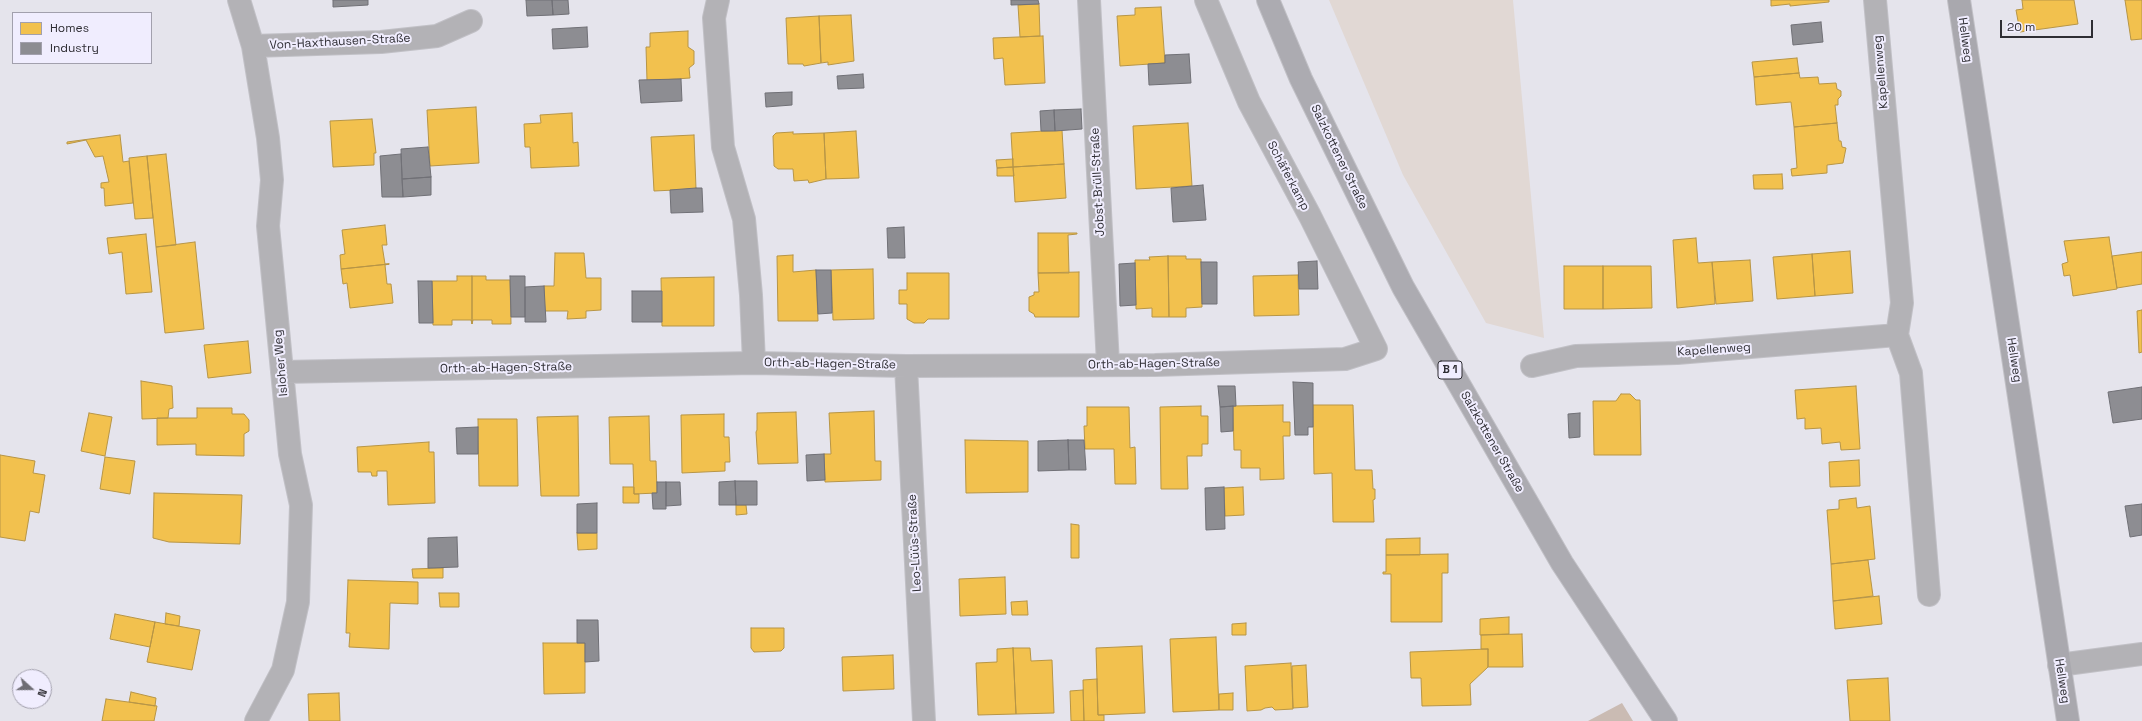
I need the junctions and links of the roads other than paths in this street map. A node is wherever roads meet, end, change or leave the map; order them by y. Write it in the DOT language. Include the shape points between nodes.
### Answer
graph roads {
  1 [pos="239,0"];
  2 [pos="718,0"];
  3 [pos="1089,0"];
  4 [pos="1206,0"];
  5 [pos="1268,0"];
  6 [pos="1875,0"];
  7 [pos="1959,0"];
  8 [pos="471,21"];
  9 [pos="253,46"];
  10 [pos="1897,335"];
  11 [pos="1376,349"];
  12 [pos="754,363"];
  13 [pos="1108,364"];
  14 [pos="906,366"];
  15 [pos="1532,366"];
  16 [pos="282,372"];
  17 [pos="1929,595"];
  18 [pos="2142,654"];
  19 [pos="2060,665"];
  20 [pos="256,721"];
  21 [pos="924,721"];
  22 [pos="1666,721"];
  23 [pos="2068,721"];
  1 -- 9 [label="street, Isloher Weg"];
  2 -- 12 [label="street" via="714,18 723,147 744,219 752,295"];
  3 -- 13 [label="street, Jobst-Brüll-Straße"];
  4 -- 11 [label="street, Schäferkamp" via="1249,102 1310,216"];
  5 -- 22 [label="main road, Salzkottener Straße / B 1" via="1301,79 1403,287 1562,563"];
  6 -- 10 [label="street, Kapellenweg" via="1902,303"];
  7 -- 19 [label="main road, Hellweg"];
  8 -- 9 [label="street, Von-Haxthausen-Straße" via="437,36 381,42"];
  9 -- 16 [label="street, Isloher Weg" via="272,180 268,226"];
  10 -- 15 [label="street, Kapellenweg" via="1677,353 1576,356"];
  10 -- 17 [label="street, Kapellenweg" via="1911,373"];
  11 -- 13 [label="street, Orth-ab-Hagen-Straße" via="1345,359"];
  12 -- 14 [label="street, Orth-ab-Hagen-Straße"];
  12 -- 16 [label="street, Orth-ab-Hagen-Straße"];
  13 -- 14 [label="street, Orth-ab-Hagen-Straße"];
  14 -- 21 [label="street, Leo-Lüüs-Straße"];
  16 -- 20 [label="street, Isloher Weg" via="290,454 301,505 298,602 283,670"];
  18 -- 19 [label="street"];
  19 -- 23 [label="main road, Hellweg"];
}
